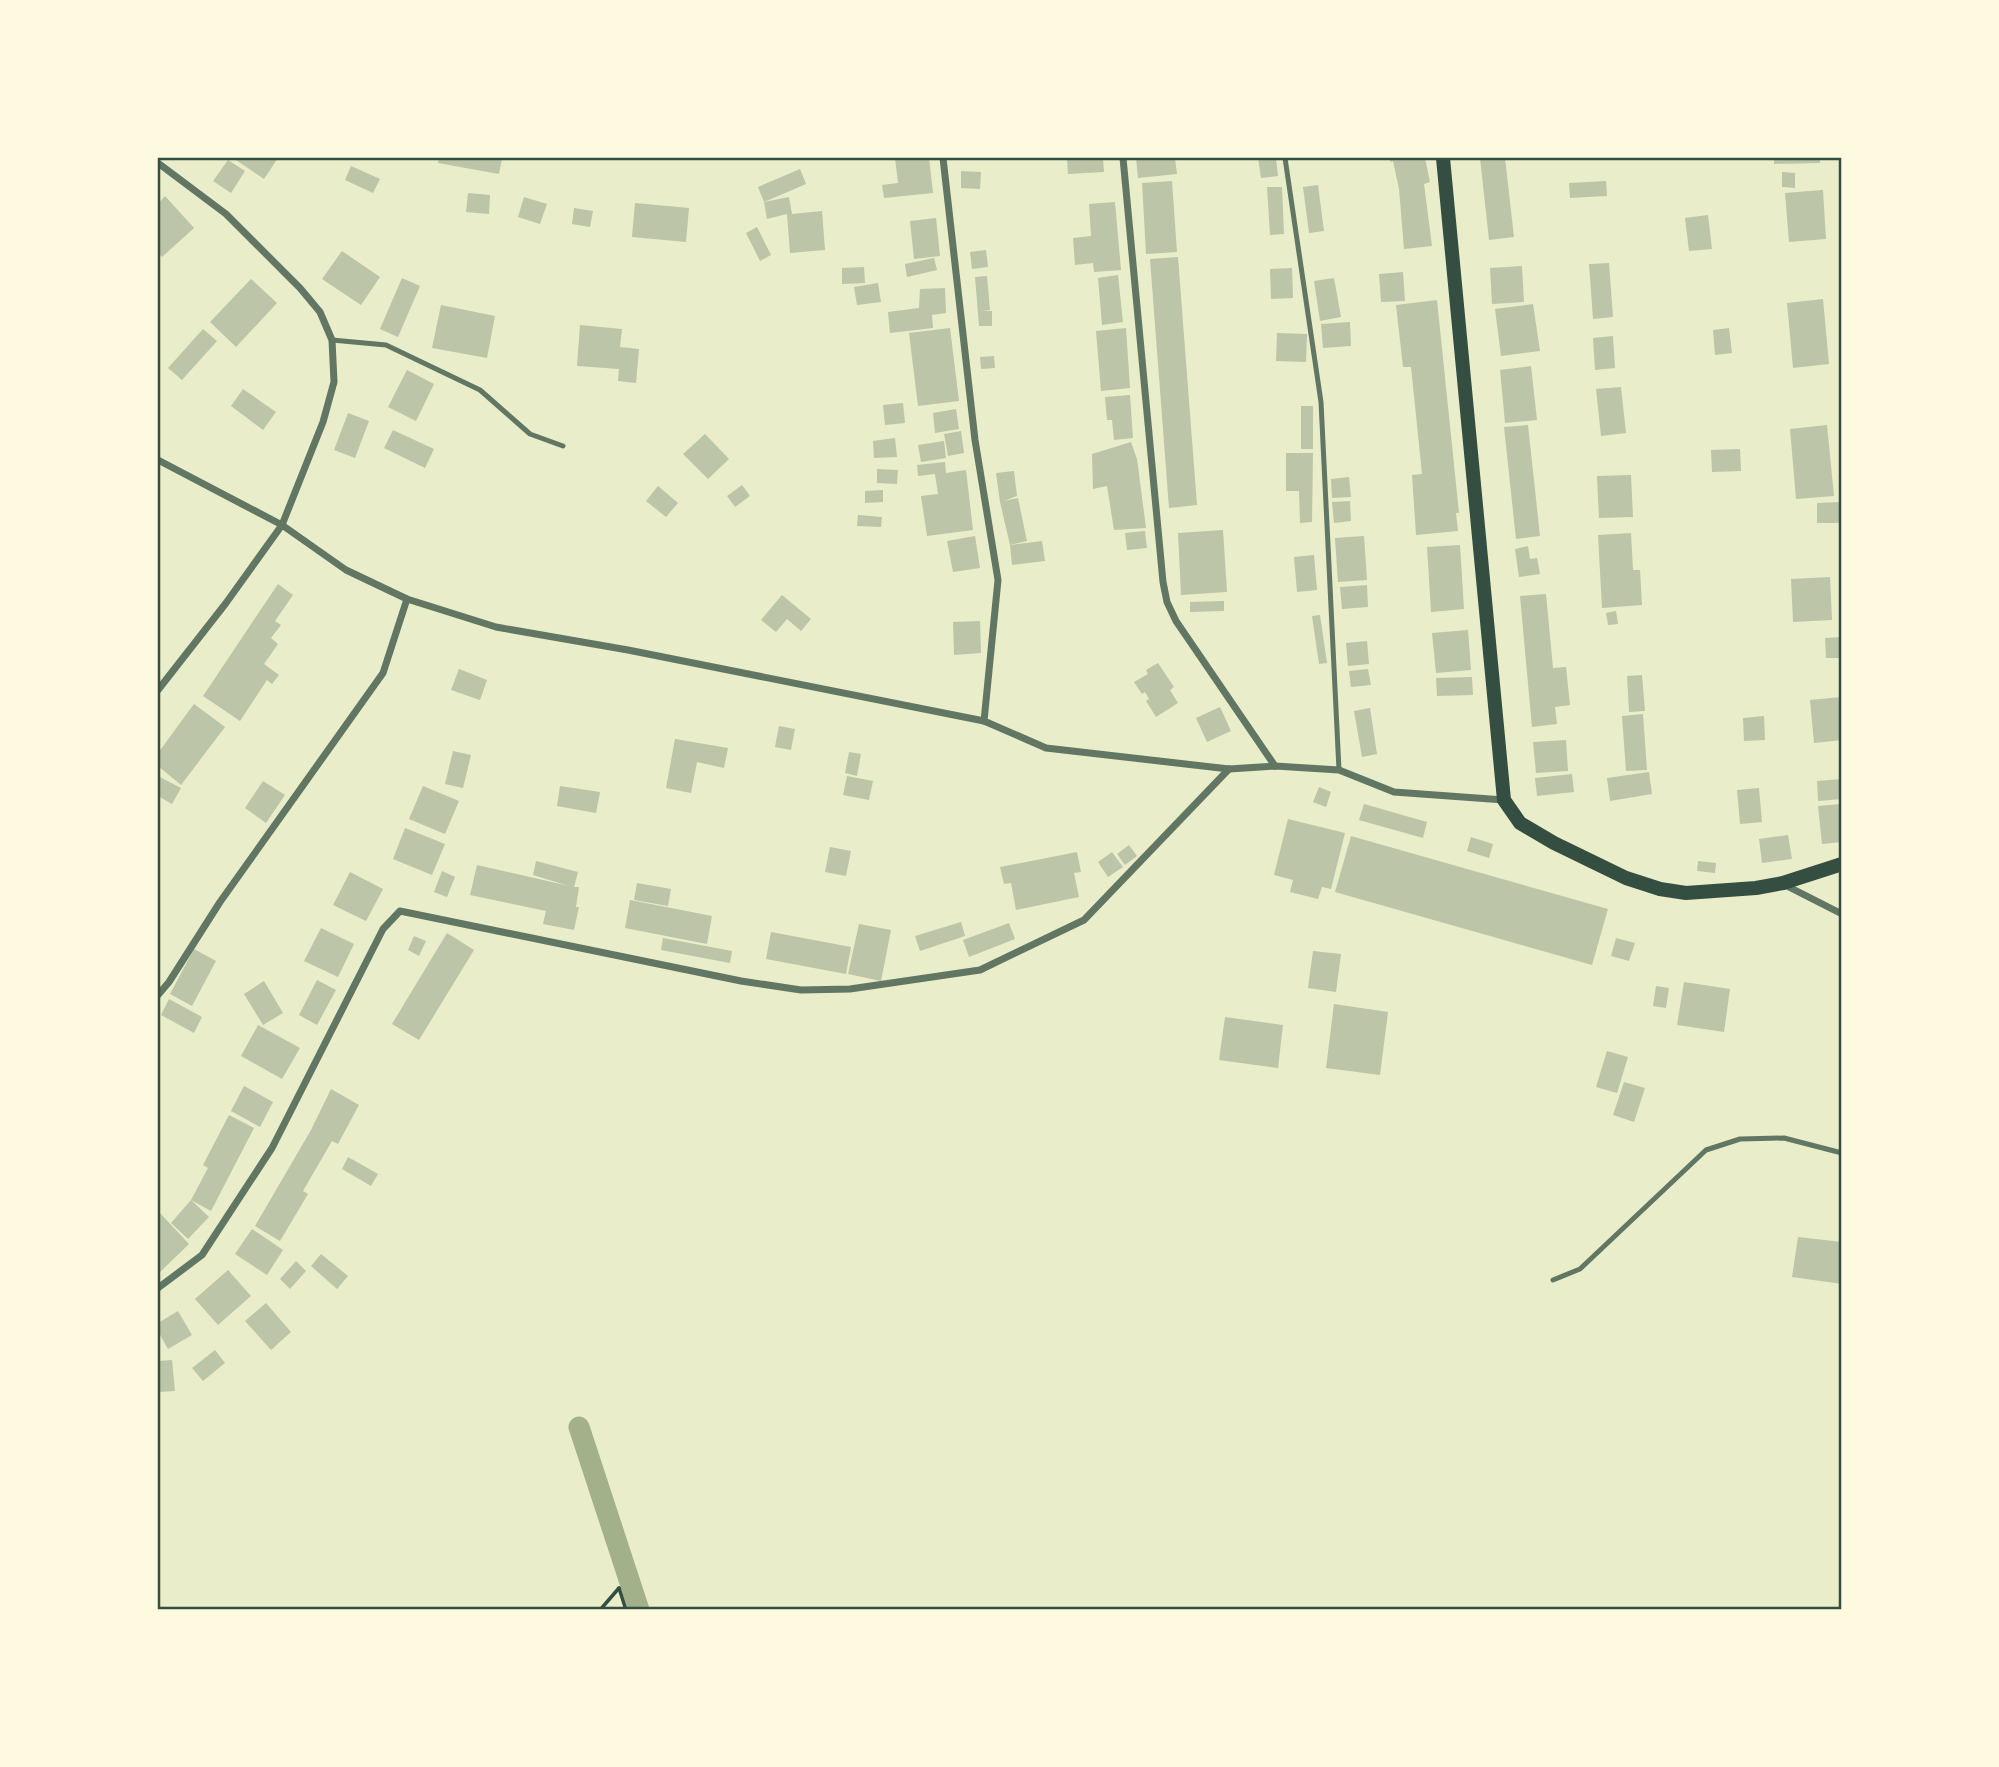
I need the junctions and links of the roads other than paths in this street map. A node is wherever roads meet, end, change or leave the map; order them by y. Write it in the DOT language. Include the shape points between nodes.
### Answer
graph roads {
  1 [pos="943,158"];
  2 [pos="1123,158"];
  3 [pos="1285,158"];
  4 [pos="1443,158"];
  5 [pos="158,163"];
  6 [pos="332,340"];
  7 [pos="563,446"];
  8 [pos="158,460"];
  9 [pos="282,525"];
  10 [pos="407,599"];
  11 [pos="158,690"];
  12 [pos="984,721"];
  13 [pos="1275,766"];
  14 [pos="1229,769"];
  15 [pos="1339,770"];
  16 [pos="1504,800"];
  17 [pos="1842,864"];
  18 [pos="1783,883"];
  19 [pos="1842,914"];
  20 [pos="158,995"];
  21 [pos="1842,1153"];
  22 [pos="1553,1280"];
  23 [pos="158,1289"];
  1 -- 12 [label="street" via="975,440 998,580"];
  2 -- 13 [label="street" via="1167,602"];
  3 -- 15 [label="lane" via="1321,402"];
  4 -- 16 [label="main road"];
  5 -- 6 [label="street" via="226,214 300,288 320,312"];
  6 -- 7 [label="lane" via="386,345 480,390 530,434"];
  6 -- 9 [label="street" via="334,382"];
  8 -- 9 [label="street"];
  9 -- 10 [label="street" via="346,570"];
  9 -- 11 [label="street"];
  10 -- 12 [label="street" via="496,627"];
  10 -- 20 [label="street" via="383,673"];
  12 -- 14 [label="street" via="1046,748"];
  13 -- 14 [label="street"];
  13 -- 15 [label="street"];
  14 -- 23 [label="street" via="1084,920 980,970 850,989 801,990 400,911 383,929 272,1147 202,1255"];
  15 -- 16 [label="street" via="1394,792"];
  16 -- 18 [label="main road" via="1520,823 1555,843 1626,878 1660,889 1686,894"];
  17 -- 18 [label="main road"];
  18 -- 19 [label="street"];
  21 -- 22 [label="lane" via="1784,1138 1741,1139 1706,1150 1580,1269"];
}
